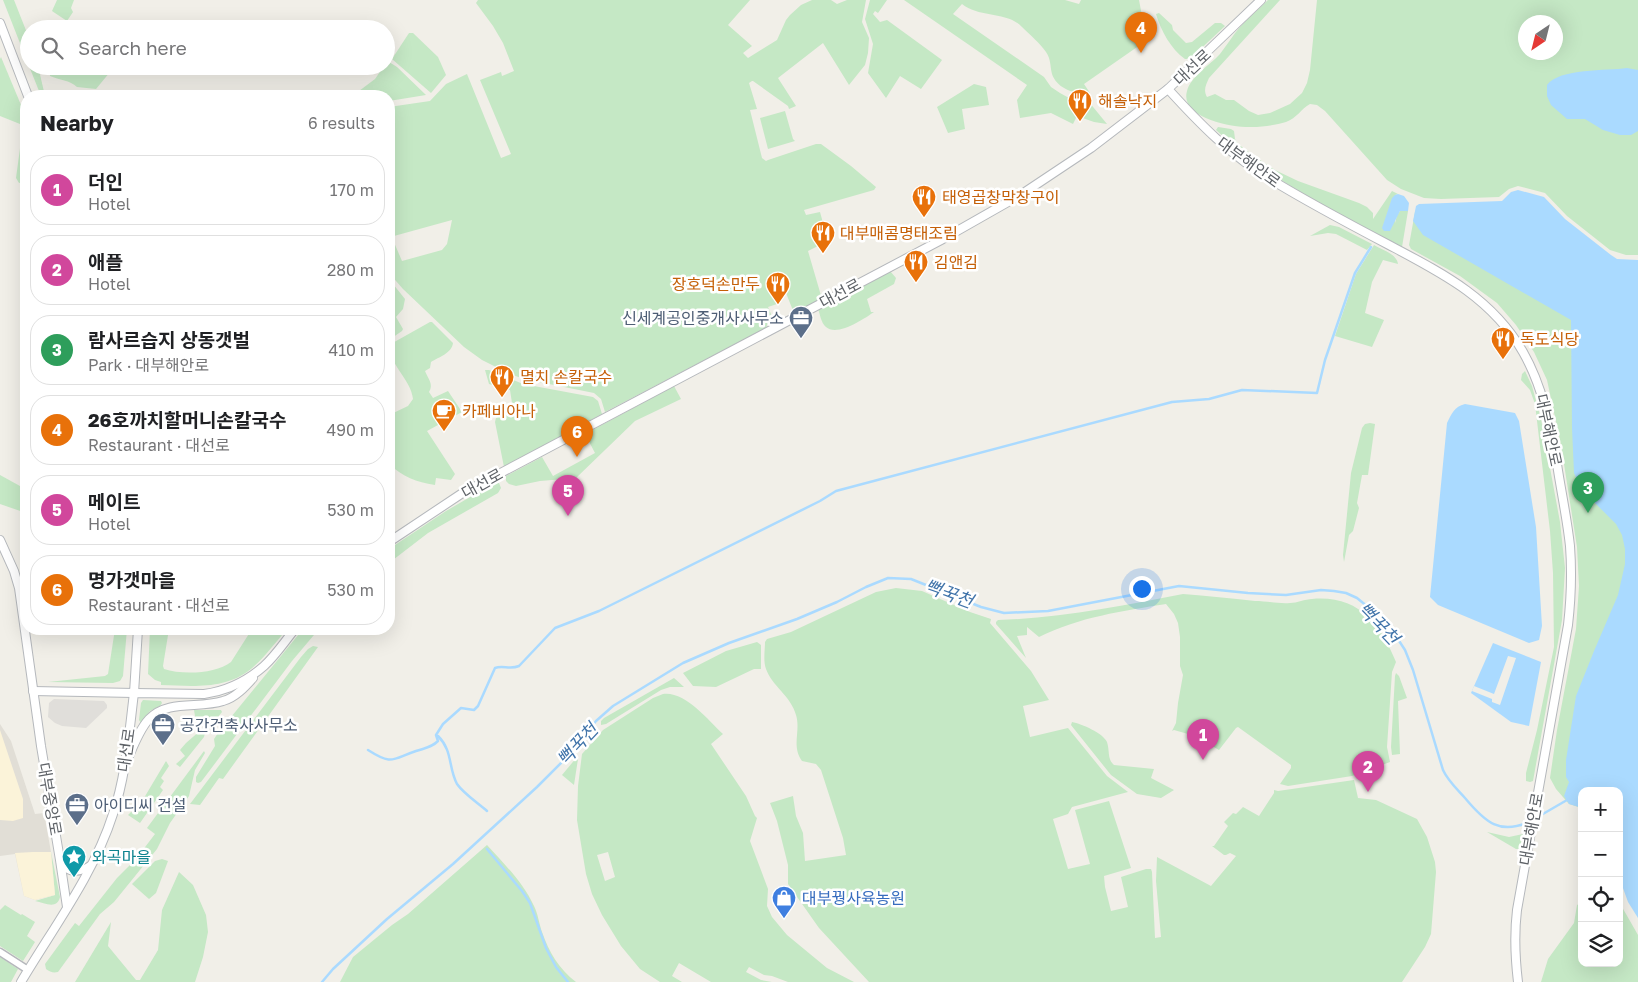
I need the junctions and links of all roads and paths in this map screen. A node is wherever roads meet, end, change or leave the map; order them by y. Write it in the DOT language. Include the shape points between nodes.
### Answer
graph roads {
  1 [pos="1261,0"];
  2 [pos="0,23"];
  3 [pos="26,90"];
  4 [pos="1168,90"];
  5 [pos="395,538"];
  6 [pos="0,540"];
  7 [pos="20,595"];
  8 [pos="25,635"];
  9 [pos="138,635"];
  10 [pos="290,635"];
  11 [pos="265,665"];
  12 [pos="33,690"];
  13 [pos="134,693"];
  14 [pos="124,767"];
  15 [pos="60,860"];
  16 [pos="92,865"];
  17 [pos="67,907"];
  18 [pos="0,952"];
  19 [pos="28,970"];
  20 [pos="21,982"];
  21 [pos="1518,982"];
  1 -- 4 [label="street, 대선로"];
  2 -- 3 [label="street"];
  4 -- 5 [label="street, 대선로" via="1072,162 997,209 465,492"];
  4 -- 21 [label="street, 대부해안로" via="1196,121 1268,178 1473,294 1506,328 1532,368 1550,426 1571,566 1568,625 1514,931"];
  6 -- 7 [label="street, 대부중앙로" via="14,571"];
  8 -- 12 [label="street, 대부중앙로"];
  9 -- 13 [label="street, 대선로"];
  10 -- 11 [label="street"];
  11 -- 13 [label="street" via="243,681 214,693"];
  11 -- 14 [label="street" via="235,696 224,701 170,708 150,718"];
  12 -- 13 [label="street"];
  12 -- 15 [label="street, 대부중앙로"];
  13 -- 14 [label="street, 대선로"];
  14 -- 16 [label="street, 대선로" via="113,815"];
  15 -- 16 [label="street" via="73,871"];
  15 -- 17 [label="street, 대부중앙로"];
  16 -- 17 [label="street, 대선로"];
  17 -- 19 [label="street, 대선로"];
  18 -- 19 [label="street"];
  19 -- 20 [label="street, 대선로"];
}
